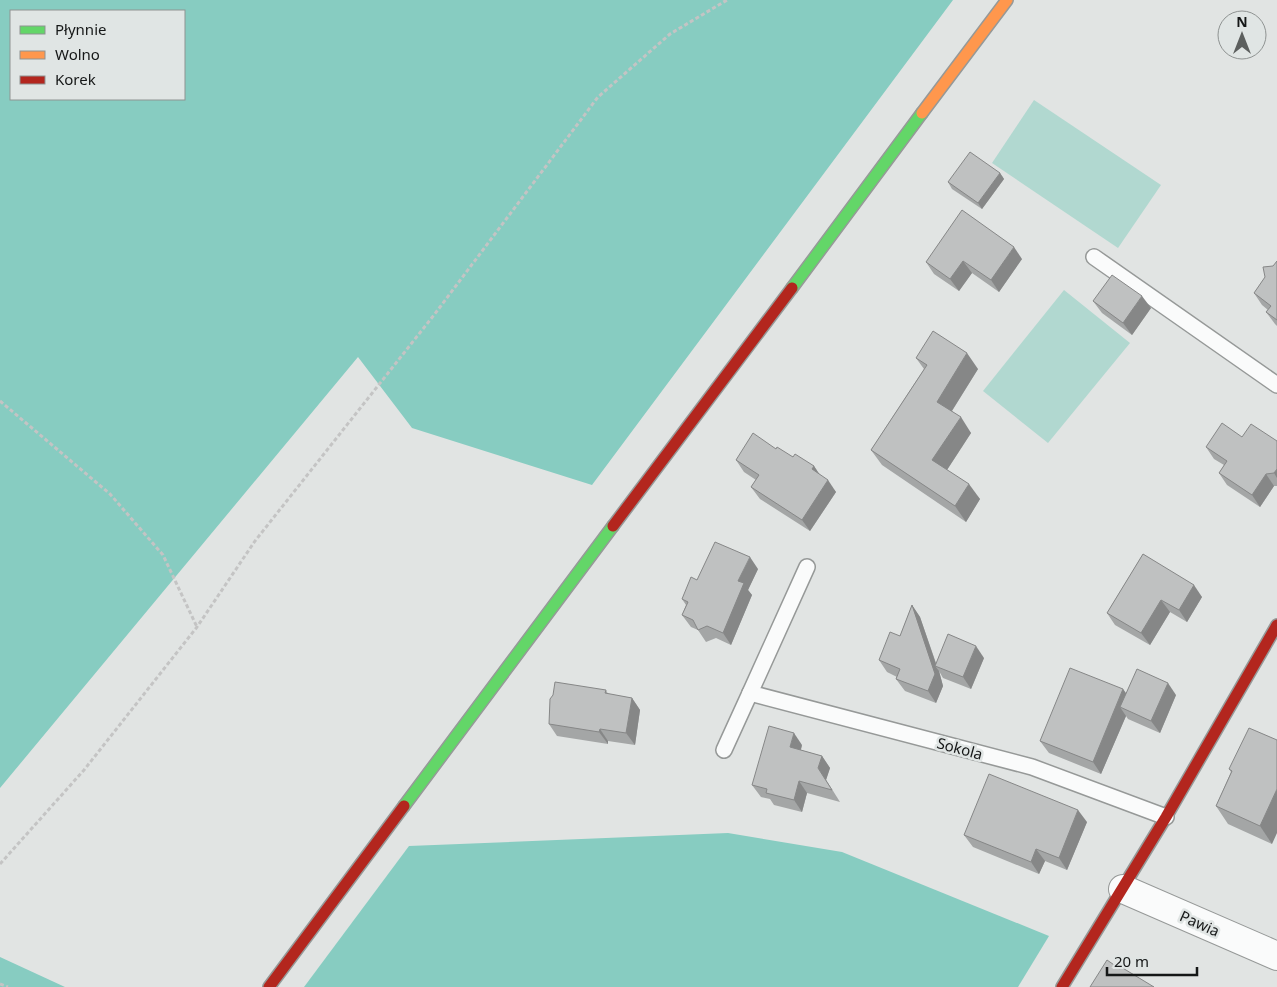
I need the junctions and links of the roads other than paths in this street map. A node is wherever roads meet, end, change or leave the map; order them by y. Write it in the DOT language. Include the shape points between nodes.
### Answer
graph roads {
  1 [pos="1007,0"];
  2 [pos="1094,257"];
  3 [pos="1277,384"];
  4 [pos="807,567"];
  5 [pos="1277,625"];
  6 [pos="750,693"];
  7 [pos="724,750"];
  8 [pos="1166,817"];
  9 [pos="1123,889"];
  10 [pos="1277,956"];
  11 [pos="269,987"];
  12 [pos="1062,987"];
  1 -- 11 [label="main road"];
  2 -- 3 [label="lane"];
  4 -- 6 [label="lane"];
  5 -- 8 [label="main road"];
  6 -- 7 [label="lane"];
  6 -- 8 [label="lane, Sokola" via="1032,767"];
  8 -- 9 [label="main road"];
  9 -- 10 [label="street, Pawia"];
  9 -- 12 [label="main road"];
}
